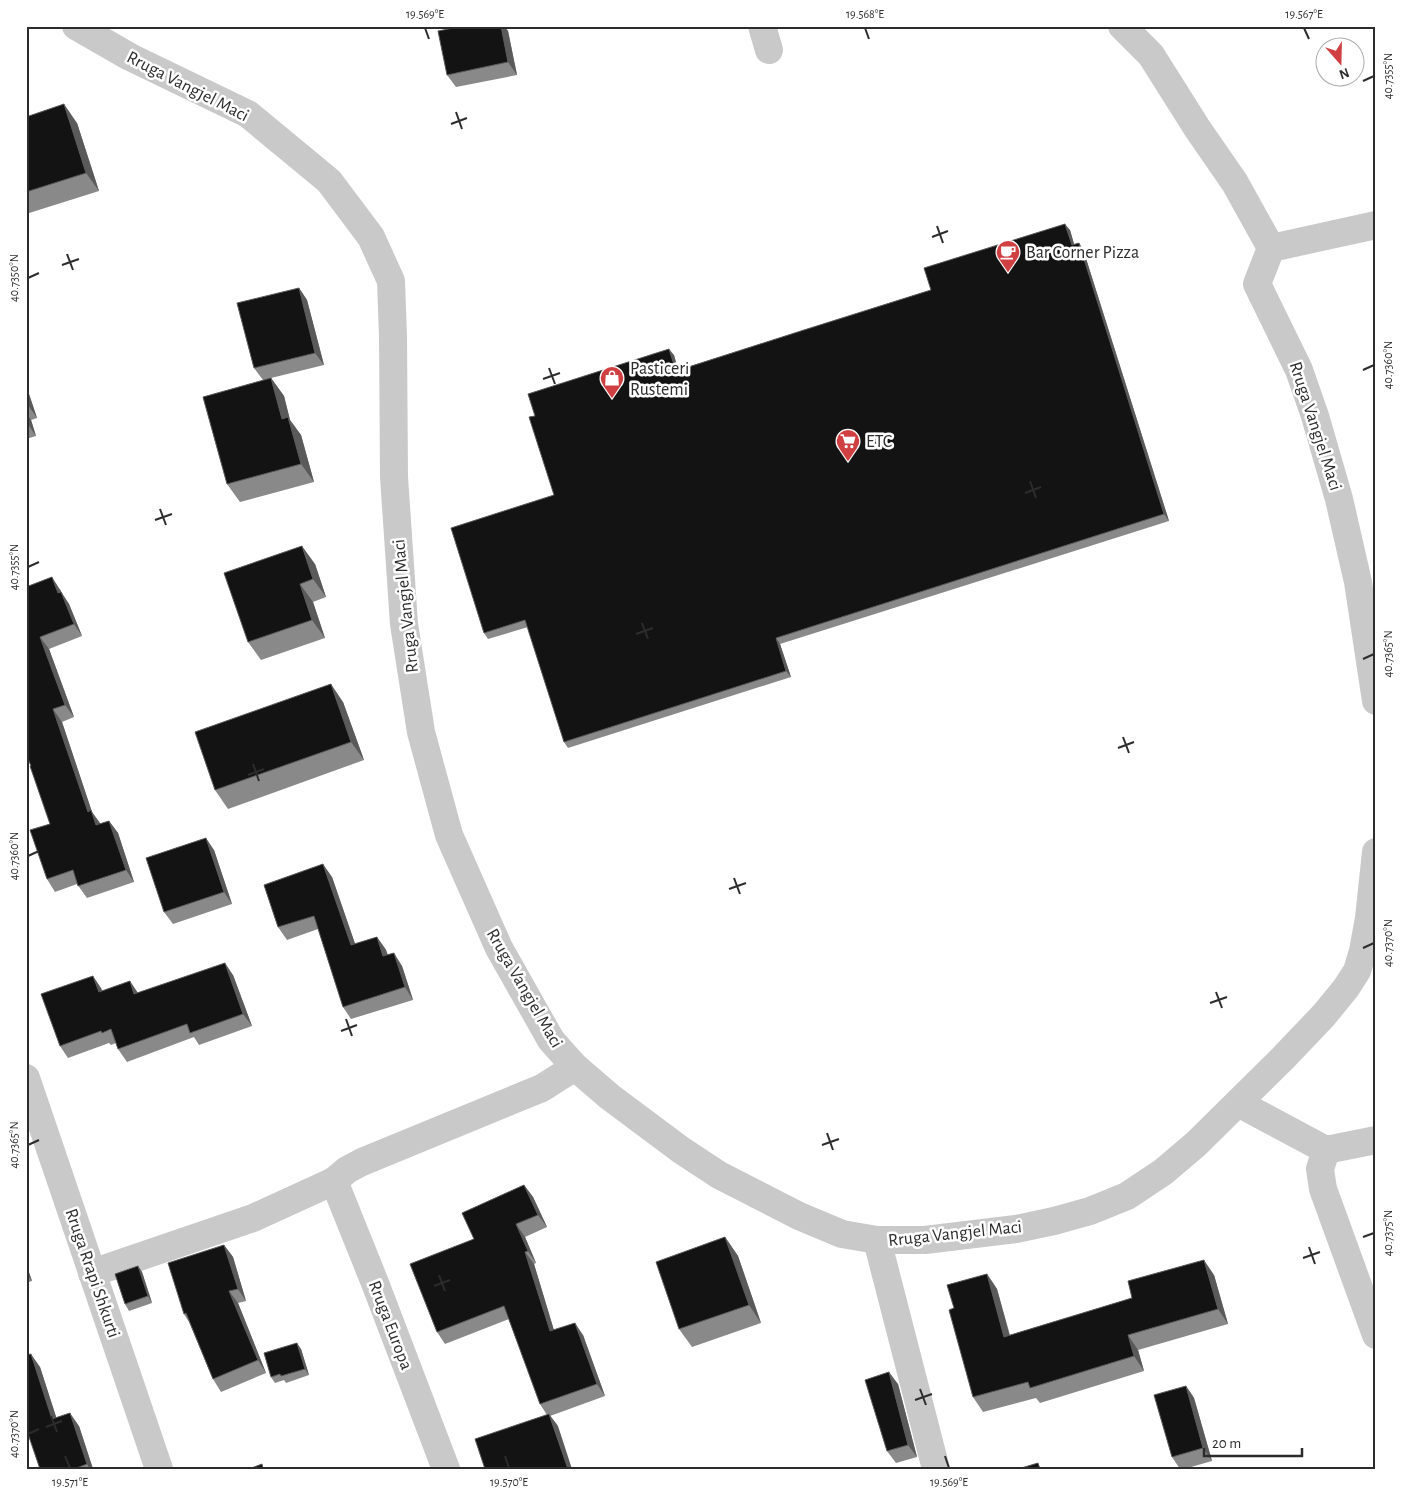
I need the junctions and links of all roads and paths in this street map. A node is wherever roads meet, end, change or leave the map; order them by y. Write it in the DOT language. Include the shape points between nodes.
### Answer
graph roads {
  1 [pos="76,26"];
  2 [pos="1122,26"];
  3 [pos="1376,225"];
  4 [pos="1271,248"];
  5 [pos="1376,701"];
  6 [pos="1376,852"];
  7 [pos="575,1068"];
  8 [pos="26,1078"];
  9 [pos="1238,1103"];
  10 [pos="1376,1140"];
  11 [pos="1326,1150"];
  12 [pos="334,1181"];
  13 [pos="877,1240"];
  14 [pos="92,1273"];
  15 [pos="1376,1335"];
  16 [pos="159,1469"];
  17 [pos="446,1469"];
  18 [pos="936,1469"];
  1 -- 7 [label="street, Rruga Vangjel Maci" via="130,57 248,114 329,181 371,237 391,281 395,486 404,624 421,732 449,835 499,948 551,1040"];
  2 -- 4 [label="street" via="1151,55 1235,183"];
  3 -- 4 [label="street"];
  4 -- 5 [label="street, Rruga Vangjel Maci" via="1257,284 1299,370 1337,490 1358,582"];
  6 -- 9 [label="street, Rruga Vangjel Maci" via="1369,918 1357,971 1324,1015"];
  7 -- 12 [label="street" via="542,1088 362,1162"];
  7 -- 13 [label="street, Rruga Vangjel Maci" via="642,1122 719,1175 842,1234"];
  8 -- 14 [label="street, Rruga Rrapi Shkurti"];
  9 -- 11 [label="street"];
  9 -- 13 [label="street, Rruga Vangjel Maci" via="1163,1172 1127,1196 1090,1211 1016,1228 925,1240"];
  10 -- 11 [label="street"];
  11 -- 15 [label="street" via="1320,1169 1323,1189"];
  12 -- 14 [label="street" via="253,1218"];
  12 -- 17 [label="street, Rruga Europa"];
  13 -- 18 [label="street"];
  14 -- 16 [label="street, Rruga Rrapi Shkurti"];
}
